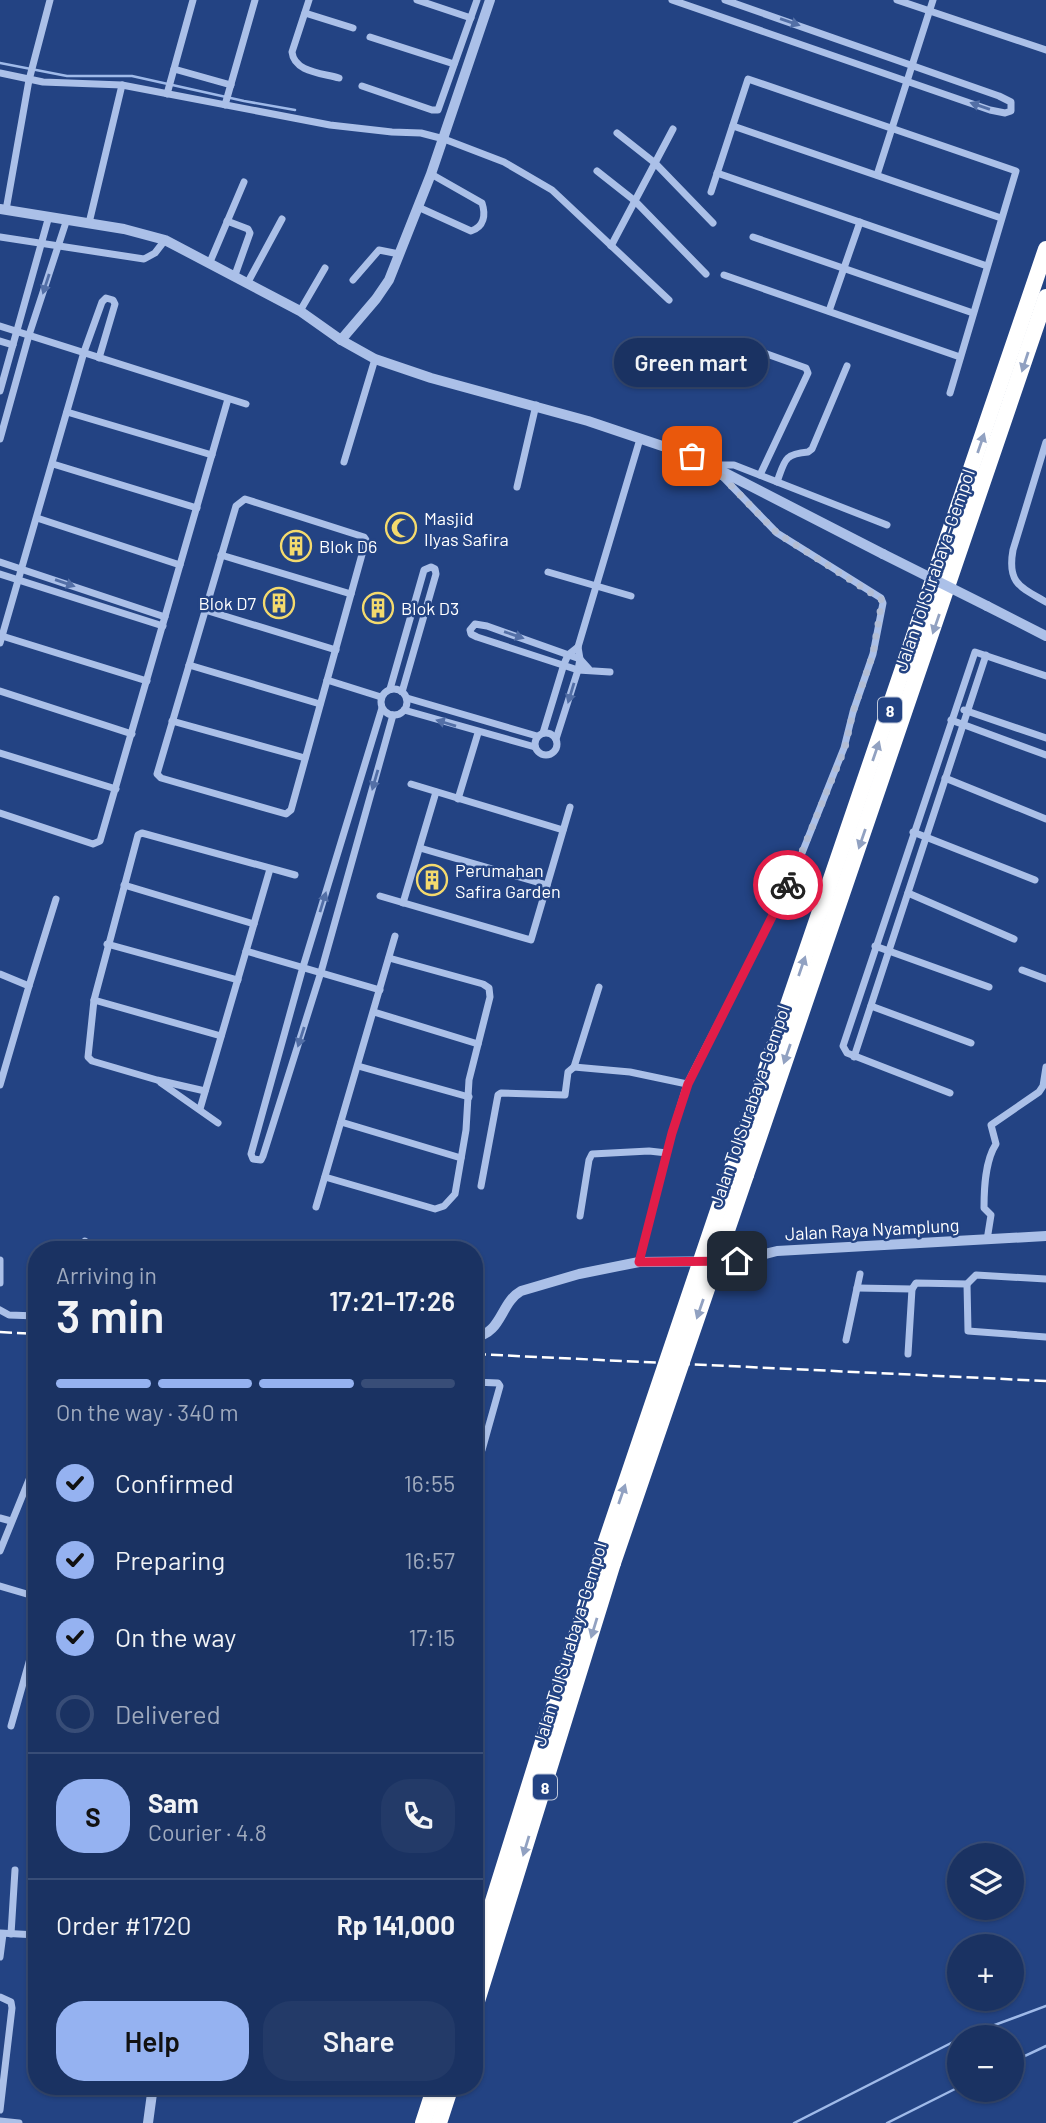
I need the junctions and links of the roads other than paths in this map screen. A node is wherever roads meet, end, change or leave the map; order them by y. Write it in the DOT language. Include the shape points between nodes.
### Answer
graph roads {
  1 [pos="50,0"];
  2 [pos="193,0"];
  3 [pos="255,0"];
  4 [pos="309,0"];
  5 [pos="417,0"];
  6 [pos="477,0"];
  7 [pos="490,0"];
  8 [pos="672,0"];
  9 [pos="725,0"];
  10 [pos="897,0"];
  11 [pos="933,0"];
  12 [pos="929,11"];
  13 [pos="304,13"];
  14 [pos="471,18"];
  15 [pos="354,28"];
  16 [pos="370,37"];
  17 [pos="1046,50"];
  18 [pos="454,64"];
  19 [pos="912,64"];
  20 [pos="174,69"];
  21 [pos="0,73"];
  22 [pos="30,74"];
  23 [pos="339,78"];
  24 [pos="907,80"];
  25 [pos="122,85"];
  26 [pos="362,86"];
  27 [pos="230,88"];
  28 [pos="167,92"];
  29 [pos="226,104"];
  30 [pos="733,126"];
  31 [pos="892,128"];
  32 [pos="673,129"];
  33 [pos="617,133"];
  34 [pos="444,139"];
  35 [pos="655,163"];
  36 [pos="597,171"];
  37 [pos="717,173"];
  38 [pos="431,174"];
  39 [pos="877,175"];
  40 [pos="244,182"];
  41 [pos="711,192"];
  42 [pos="635,201"];
  43 [pos="418,207"];
  44 [pos="3,209"];
  45 [pos="49,216"];
  46 [pos="1002,218"];
  47 [pos="67,219"];
  48 [pos="282,219"];
  49 [pos="228,221"];
  50 [pos="860,222"];
  51 [pos="89,223"];
  52 [pos="713,223"];
  53 [pos="0,236"];
  54 [pos="754,237"];
  55 [pos="165,240"];
  56 [pos="40,244"];
  57 [pos="611,246"];
  58 [pos="58,247"];
  59 [pos="1046,249"];
  60 [pos="399,254"];
  61 [pos="210,262"];
  62 [pos="987,266"];
  63 [pos="325,268"];
  64 [pos="844,268"];
  65 [pos="706,274"];
  66 [pos="235,275"];
  67 [pos="724,275"];
  68 [pos="353,280"];
  69 [pos="248,282"];
  70 [pos="1046,297"];
  71 [pos="669,300"];
  72 [pos="300,311"];
  73 [pos="829,311"];
  74 [pos="973,313"];
  75 [pos="0,326"];
  76 [pos="17,332"];
  77 [pos="29,335"];
  78 [pos="341,340"];
  79 [pos="0,341"];
  80 [pos="13,345"];
  81 [pos="756,350"];
  82 [pos="83,352"];
  83 [pos="960,357"];
  84 [pos="99,358"];
  85 [pos="375,359"];
  86 [pos="847,366"];
  87 [pos="0,391"];
  88 [pos="950,393"];
  89 [pos="228,399"];
  90 [pos="246,404"];
  91 [pos="536,405"];
  92 [pos="67,412"];
  93 [pos="0,439"];
  94 [pos="640,439"];
  95 [pos="1046,442"];
  96 [pos="212,455"];
  97 [pos="344,462"];
  98 [pos="53,464"];
  99 [pos="711,465"];
  100 [pos="760,475"];
  101 [pos="777,482"];
  102 [pos="517,487"];
  103 [pos="197,508"];
  104 [pos="37,518"];
  105 [pos="887,525"];
  106 [pos="221,555"];
  107 [pos="0,562"];
  108 [pos="180,565"];
  109 [pos="22,569"];
  110 [pos="548,572"];
  111 [pos="0,574"];
  112 [pos="19,580"];
  113 [pos="597,586"];
  114 [pos="351,594"];
  115 [pos="631,596"];
  116 [pos="1046,602"];
  117 [pos="205,610"];
  118 [pos="165,617"];
  119 [pos="163,626"];
  120 [pos="1046,636"];
  121 [pos="1,640"];
  122 [pos="578,647"];
  123 [pos="336,650"];
  124 [pos="568,655"];
  125 [pos="986,655"];
  126 [pos="580,660"];
  127 [pos="564,664"];
  128 [pos="189,665"];
  129 [pos="578,670"];
  130 [pos="589,670"];
  131 [pos="610,672"];
  132 [pos="1046,676"];
  133 [pos="327,680"];
  134 [pos="147,681"];
  135 [pos="390,689"];
  136 [pos="0,691"];
  137 [pos="405,695"];
  138 [pos="381,697"];
  139 [pos="320,704"];
  140 [pos="956,706"];
  141 [pos="382,708"];
  142 [pos="404,710"];
  143 [pos="967,711"];
  144 [pos="393,715"];
  145 [pos="172,720"];
  146 [pos="951,720"];
  147 [pos="963,724"];
  148 [pos="478,733"];
  149 [pos="132,734"];
  150 [pos="540,735"];
  151 [pos="1046,738"];
  152 [pos="556,739"];
  153 [pos="535,747"];
  154 [pos="0,753"];
  155 [pos="1046,755"];
  156 [pos="305,758"];
  157 [pos="945,778"];
  158 [pos="411,784"];
  159 [pos="116,789"];
  160 [pos="436,792"];
  161 [pos="458,799"];
  162 [pos="570,807"];
  163 [pos="0,813"];
  164 [pos="1046,819"];
  165 [pos="563,830"];
  166 [pos="913,832"];
  167 [pos="926,837"];
  168 [pos="420,848"];
  169 [pos="270,869"];
  170 [pos="295,875"];
  171 [pos="1035,880"];
  172 [pos="124,885"];
  173 [pos="547,885"];
  174 [pos="908,892"];
  175 [pos="380,897"];
  176 [pos="56,899"];
  177 [pos="403,903"];
  178 [pos="254,924"];
  179 [pos="395,936"];
  180 [pos="1014,939"];
  181 [pos="107,944"];
  182 [pos="875,946"];
  183 [pos="246,951"];
  184 [pos="889,951"];
  185 [pos="389,958"];
  186 [pos="303,967"];
  187 [pos="1022,971"];
  188 [pos="321,972"];
  189 [pos="0,974"];
  190 [pos="1046,979"];
  191 [pos="238,980"];
  192 [pos="29,986"];
  193 [pos="599,986"];
  194 [pos="989,988"];
  195 [pos="380,990"];
  196 [pos="94,1000"];
  197 [pos="871,1006"];
  198 [pos="373,1012"];
  199 [pos="221,1036"];
  200 [pos="971,1043"];
  201 [pos="478,1044"];
  202 [pos="855,1057"];
  203 [pos="358,1066"];
  204 [pos="574,1067"];
  205 [pos="1046,1067"];
  206 [pos="157,1080"];
  207 [pos="688,1084"];
  208 [pos="0,1085"];
  209 [pos="205,1091"];
  210 [pos="950,1093"];
  211 [pos="469,1097"];
  212 [pos="200,1109"];
  213 [pos="341,1122"];
  214 [pos="218,1123"];
  215 [pos="668,1152"];
  216 [pos="461,1158"];
  217 [pos="739,1172"];
  218 [pos="325,1177"];
  219 [pos="481,1185"];
  220 [pos="316,1207"];
  221 [pos="580,1216"];
  222 [pos="1046,1236"];
  223 [pos="987,1240"];
  224 [pos="0,1260"];
  225 [pos="639,1262"];
  226 [pos="860,1274"];
  227 [pos="1046,1279"];
  228 [pos="0,1283"];
  229 [pos="968,1284"];
  230 [pos="857,1288"];
  231 [pos="912,1289"];
  232 [pos="0,1310"];
  233 [pos="28,1316"];
  234 [pos="483,1334"];
  235 [pos="1046,1337"];
  236 [pos="846,1340"];
  237 [pos="908,1354"];
  238 [pos="483,1382"];
  239 [pos="483,1446"];
  240 [pos="28,1480"];
  241 [pos="0,1518"];
  242 [pos="10,1521"];
  243 [pos="0,1551"];
  244 [pos="607,1561"];
  245 [pos="0,1586"];
  246 [pos="28,1594"];
  247 [pos="28,1666"];
  248 [pos="11,1727"];
  249 [pos="15,1870"];
  250 [pos="5,1934"];
  251 [pos="28,1935"];
  252 [pos="483,1935"];
  253 [pos="0,1957"];
  254 [pos="483,1981"];
  255 [pos="0,1997"];
  256 [pos="1,2092"];
  257 [pos="150,2095"];
  258 [pos="432,2095"];
  259 [pos="448,2095"];
  260 [pos="0,2110"];
  261 [pos="0,2121"];
  262 [pos="19,2123"];
  263 [pos="148,2123"];
  264 [pos="423,2123"];
  265 [pos="439,2123"];
  1 -- 22 [label="street"];
  2 -- 20 [label="street"];
  3 -- 27 [label="street"];
  4 -- 13 [label="street"];
  5 -- 14 [label="street"];
  6 -- 14 [label="street"];
  7 -- 34 [label="street"];
  8 -- 24 [label="street"];
  9 -- 19 [label="street, one-way"];
  10 -- 12 [label="street"];
  11 -- 12 [label="street"];
  12 -- 17 [label="street"];
  12 -- 19 [label="street"];
  13 -- 15 [label="street"];
  13 -- 23 [label="street" via="293,60 298,66"];
  14 -- 18 [label="street"];
  16 -- 18 [label="street"];
  18 -- 26 [label="street" via="436,111"];
  19 -- 24 [label="street"];
  19 -- 24 [label="street, one-way" via="999,96 1011,102 1011,111 990,110"];
  20 -- 27 [label="street"];
  20 -- 28 [label="street"];
  21 -- 22 [label="street"];
  22 -- 25 [label="street"];
  22 -- 44 [label="street"];
  24 -- 31 [label="street"];
  25 -- 28 [label="street"];
  25 -- 51 [label="street"];
  27 -- 29 [label="street"];
  28 -- 29 [label="street"];
  29 -- 34 [label="street" via="350,128"];
  30 -- 31 [label="street" via="748,79"];
  30 -- 37 [label="street"];
  30 -- 39 [label="street"];
  31 -- 39 [label="street"];
  31 -- 46 [label="street" via="1016,171"];
  32 -- 35 [label="street"];
  33 -- 35 [label="street"];
  34 -- 38 [label="street"];
  34 -- 57 [label="street" via="537,180 566,201"];
  35 -- 42 [label="street"];
  35 -- 52 [label="street"];
  36 -- 42 [label="street"];
  37 -- 41 [label="street"];
  37 -- 50 [label="street"];
  38 -- 43 [label="street"];
  38 -- 43 [label="street" via="482,203 483,221 477,229 463,229"];
  39 -- 46 [label="street"];
  40 -- 49 [label="street"];
  42 -- 57 [label="street"];
  42 -- 65 [label="street"];
  43 -- 60 [label="street"];
  44 -- 45 [label="street"];
  45 -- 47 [label="street"];
  45 -- 56 [label="street"];
  46 -- 62 [label="street"];
  47 -- 51 [label="street"];
  47 -- 58 [label="street"];
  48 -- 69 [label="street"];
  49 -- 61 [label="street"];
  49 -- 66 [label="street" via="250,233"];
  50 -- 62 [label="street"];
  50 -- 64 [label="street"];
  51 -- 55 [label="street"];
  53 -- 56 [label="street"];
  54 -- 64 [label="street"];
  55 -- 58 [label="street" via="145,259"];
  55 -- 61 [label="street"];
  56 -- 58 [label="street"];
  56 -- 76 [label="street"];
  57 -- 71 [label="street"];
  58 -- 77 [label="street, one-way"];
  217 -- 59 [label="highway, Jalan Tol Surabaya–Gempol / 8, one-way"];
  60 -- 68 [label="street" via="377,251"];
  60 -- 78 [label="street" via="389,280"];
  61 -- 66 [label="street"];
  62 -- 74 [label="street"];
  63 -- 72 [label="street"];
  64 -- 73 [label="street"];
  64 -- 74 [label="street"];
  66 -- 69 [label="street"];
  67 -- 73 [label="street"];
  69 -- 72 [label="street"];
  70 -- 217 [label="highway, Jalan Tol Surabaya–Gempol / 8, one-way"];
  72 -- 78 [label="street"];
  73 -- 83 [label="street"];
  74 -- 83 [label="street"];
  75 -- 76 [label="street"];
  76 -- 77 [label="street"];
  76 -- 80 [label="street"];
  77 -- 82 [label="street"];
  77 -- 93 [label="street"];
  78 -- 85 [label="street"];
  79 -- 80 [label="street"];
  80 -- 87 [label="street"];
  81 -- 100 [label="street" via="799,364 808,373"];
  82 -- 84 [label="street"];
  82 -- 84 [label="street" via="102,302 113,300"];
  82 -- 92 [label="street"];
  83 -- 88 [label="street"];
  84 -- 89 [label="street"];
  85 -- 91 [label="street"];
  85 -- 97 [label="street"];
  86 -- 101 [label="street" via="812,449 790,455"];
  89 -- 90 [label="street"];
  89 -- 96 [label="street"];
  91 -- 94 [label="street"];
  91 -- 102 [label="street"];
  92 -- 96 [label="street"];
  92 -- 98 [label="street"];
  94 -- 99 [label="street"];
  94 -- 113 [label="street"];
  95 -- 116 [label="street" via="1010,566 1015,581"];
  96 -- 103 [label="street"];
  98 -- 103 [label="street"];
  98 -- 104 [label="street"];
  99 -- 100 [label="street" via="734,465"];
  99 -- 120 [label="street, bridge"];
  99 -- 207 [label="street" via="777,533 883,603 845,748 792,878"];
  100 -- 101 [label="street"];
  101 -- 105 [label="street"];
  103 -- 108 [label="street"];
  104 -- 108 [label="street"];
  104 -- 109 [label="street"];
  106 -- 114 [label="street"];
  106 -- 114 [label="street" via="236,506 245,499 365,538"];
  106 -- 117 [label="street"];
  107 -- 109 [label="street"];
  108 -- 118 [label="street"];
  109 -- 112 [label="street"];
  109 -- 118 [label="street, one-way"];
  110 -- 113 [label="street"];
  111 -- 112 [label="street"];
  112 -- 119 [label="street"];
  112 -- 121 [label="street"];
  113 -- 115 [label="street"];
  113 -- 122 [label="street"];
  114 -- 123 [label="street"];
  117 -- 123 [label="street"];
  117 -- 128 [label="street"];
  118 -- 119 [label="street"];
  119 -- 134 [label="street"];
  121 -- 134 [label="street"];
  122 -- 124 [label="street"];
  122 -- 126 [label="street"];
  123 -- 133 [label="street"];
  124 -- 126 [label="street"];
  124 -- 127 [label="street"];
  127 -- 124 [label="street, one-way" via="477,637 471,634 472,627 487,626"];
  125 -- 132 [label="street"];
  125 -- 140 [label="street" via="975,652"];
  125 -- 143 [label="street"];
  126 -- 129 [label="street"];
  126 -- 130 [label="street"];
  127 -- 129 [label="street"];
  127 -- 150 [label="street"];
  128 -- 139 [label="street"];
  128 -- 145 [label="street"];
  129 -- 130 [label="street"];
  129 -- 152 [label="street, one-way"];
  130 -- 131 [label="street"];
  133 -- 138 [label="street"];
  133 -- 139 [label="street"];
  134 -- 149 [label="street"];
  135 -- 137 [label="street"];
  135 -- 137 [label="street" via="424,570 431,567 436,574"];
  135 -- 138 [label="street"];
  136 -- 149 [label="street"];
  137 -- 142 [label="street"];
  137 -- 150 [label="street"];
  138 -- 141 [label="street"];
  139 -- 156 [label="street"];
  140 -- 143 [label="street"];
  140 -- 146 [label="street"];
  141 -- 144 [label="street"];
  186 -- 141 [label="street, one-way"];
  142 -- 144 [label="street"];
  148 -- 142 [label="street, one-way"];
  143 -- 147 [label="street"];
  143 -- 151 [label="street"];
  144 -- 188 [label="street, one-way"];
  145 -- 156 [label="street"];
  145 -- 156 [label="street" via="158,776 286,814"];
  146 -- 147 [label="street"];
  146 -- 166 [label="street"];
  147 -- 155 [label="street"];
  147 -- 157 [label="street"];
  148 -- 153 [label="street"];
  148 -- 161 [label="street"];
  149 -- 159 [label="street"];
  150 -- 152 [label="street" via="548,733"];
  150 -- 153 [label="street"];
  152 -- 153 [label="street" via="556,749 548,755"];
  154 -- 159 [label="street"];
  157 -- 164 [label="street"];
  157 -- 167 [label="street"];
  158 -- 160 [label="street"];
  159 -- 163 [label="street" via="97,844"];
  160 -- 161 [label="street"];
  160 -- 168 [label="street"];
  161 -- 165 [label="street"];
  162 -- 165 [label="street"];
  165 -- 173 [label="street"];
  166 -- 167 [label="street"];
  166 -- 182 [label="street"];
  167 -- 171 [label="street"];
  167 -- 174 [label="street"];
  168 -- 173 [label="street"];
  168 -- 177 [label="street"];
  169 -- 170 [label="street"];
  169 -- 172 [label="street" via="140,833"];
  169 -- 178 [label="street"];
  172 -- 178 [label="street"];
  172 -- 181 [label="street"];
  173 -- 177 [label="street" via="530,940"];
  174 -- 180 [label="street"];
  174 -- 184 [label="street"];
  175 -- 177 [label="street"];
  176 -- 192 [label="street"];
  178 -- 183 [label="street"];
  179 -- 185 [label="street"];
  181 -- 191 [label="street"];
  181 -- 196 [label="street"];
  182 -- 184 [label="street"];
  182 -- 202 [label="street" via="843,1046"];
  183 -- 186 [label="street"];
  183 -- 191 [label="street"];
  184 -- 194 [label="street"];
  184 -- 197 [label="street"];
  185 -- 195 [label="street"];
  185 -- 201 [label="street" via="487,986 490,997"];
  186 -- 188 [label="street"];
  188 -- 186 [label="street, one-way" via="263,1158 253,1159 250,1154"];
  187 -- 190 [label="street"];
  188 -- 195 [label="street"];
  189 -- 192 [label="street"];
  191 -- 199 [label="street"];
  192 -- 208 [label="street"];
  193 -- 204 [label="street"];
  195 -- 198 [label="street"];
  196 -- 199 [label="street"];
  196 -- 206 [label="street" via="89,1059"];
  197 -- 200 [label="street"];
  197 -- 202 [label="street"];
  198 -- 201 [label="street"];
  198 -- 203 [label="street"];
  199 -- 209 [label="street"];
  201 -- 211 [label="street"];
  202 -- 210 [label="street"];
  203 -- 211 [label="street"];
  203 -- 213 [label="street"];
  204 -- 207 [label="street"];
  204 -- 219 [label="street" via="568,1072 562,1097 499,1094"];
  205 -- 223 [label="street" via="1039,1092 992,1125 996,1143 990,1154 985,1196 984,1208 991,1215"];
  206 -- 209 [label="street"];
  206 -- 212 [label="street"];
  207 -- 215 [label="street"];
  209 -- 212 [label="street"];
  211 -- 216 [label="street"];
  212 -- 214 [label="street"];
  213 -- 216 [label="street"];
  213 -- 218 [label="street"];
  215 -- 221 [label="street" via="592,1154"];
  215 -- 225 [label="street"];
  216 -- 218 [label="street" via="454,1197 435,1209"];
  217 -- 244 [label="highway, Jalan Tol Surabaya–Gempol / 8, bridge"];
  218 -- 220 [label="street"];
  222 -- 223 [label="street, Jalan Raya Nyamplung"];
  223 -- 225 [label="street, Jalan Raya Nyamplung" via="776,1251 737,1261"];
  224 -- 228 [label="street"];
  225 -- 234 [label="street, Jalan Raya Nyamplung" via="521,1291 492,1331"];
  226 -- 230 [label="street"];
  227 -- 229 [label="street" via="976,1275"];
  229 -- 231 [label="street" via="916,1283"];
  229 -- 235 [label="street" via="968,1331"];
  230 -- 231 [label="street"];
  230 -- 236 [label="street"];
  231 -- 237 [label="street"];
  232 -- 233 [label="street"];
  238 -- 239 [label="street" via="500,1386"];
  240 -- 242 [label="street"];
  241 -- 242 [label="street"];
  242 -- 243 [label="street"];
  244 -- 252 [label="highway, Jalan Tol Surabaya–Gempol / 8"];
  244 -- 254 [label="highway, Jalan Tol Surabaya–Gempol / 8, one-way"];
  245 -- 246 [label="street"];
  247 -- 248 [label="street"];
  249 -- 250 [label="street"];
  250 -- 251 [label="street"];
  250 -- 253 [label="street"];
  255 -- 256 [label="street" via="11,2002 12,2008"];
  256 -- 260 [label="street"];
  257 -- 263 [label="street"];
  258 -- 264 [label="highway"];
  259 -- 265 [label="highway"];
  261 -- 262 [label="street"];
}
